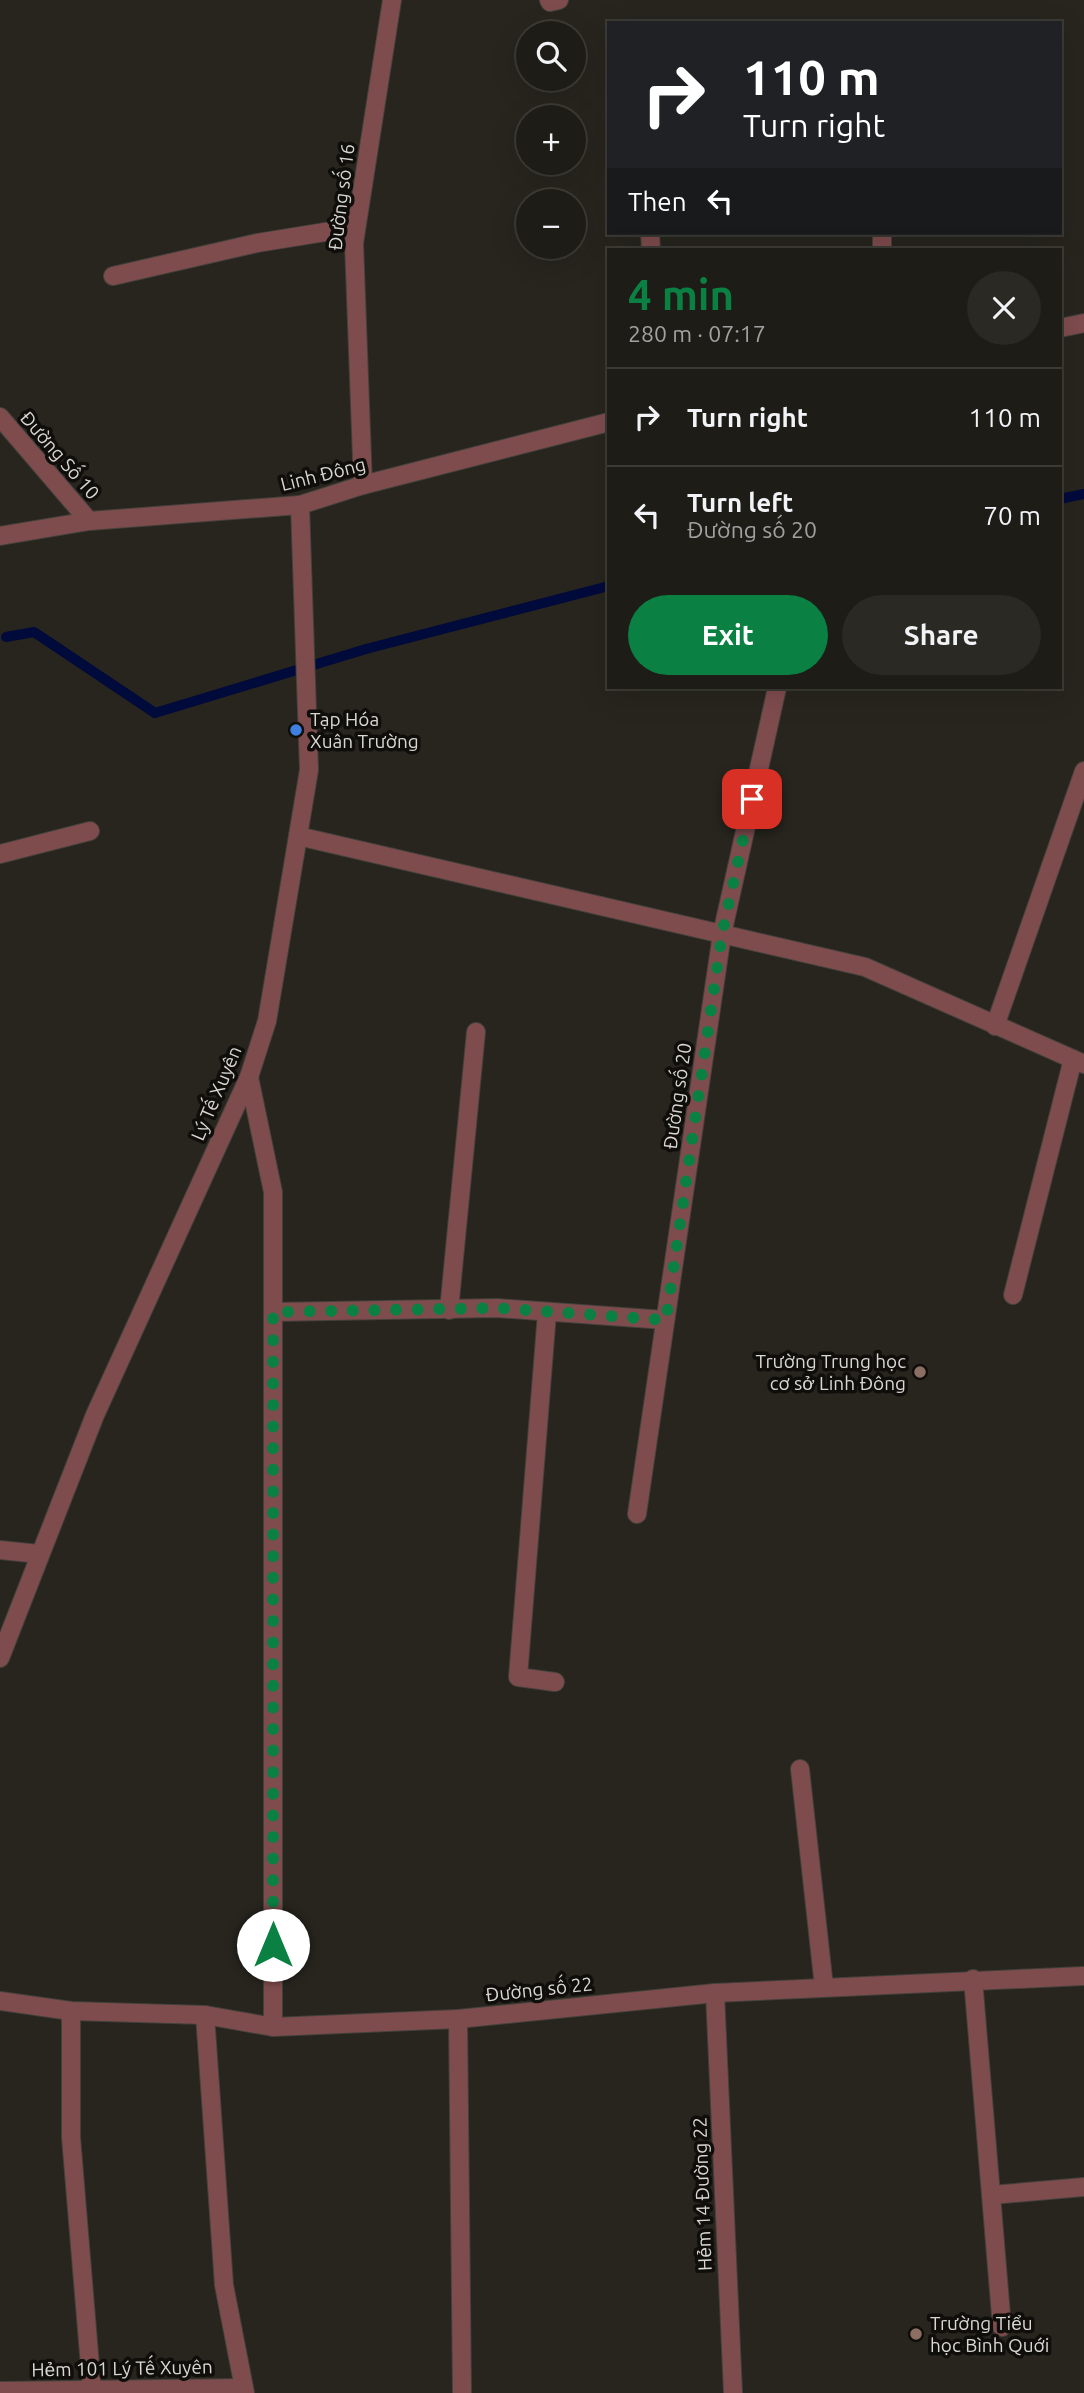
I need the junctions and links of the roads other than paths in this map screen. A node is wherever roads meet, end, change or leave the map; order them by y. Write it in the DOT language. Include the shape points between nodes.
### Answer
graph roads {
  1 [pos="391,0"];
  2 [pos="549,0"];
  3 [pos="559,0"];
  4 [pos="356,227"];
  5 [pos="113,276"];
  6 [pos="1084,323"];
  7 [pos="1062,328"];
  8 [pos="0,418"];
  9 [pos="607,423"];
  10 [pos="363,485"];
  11 [pos="300,505"];
  12 [pos="89,521"];
  13 [pos="0,536"];
  14 [pos="777,689"];
  15 [pos="1084,771"];
  16 [pos="90,831"];
  17 [pos="298,836"];
  18 [pos="0,855"];
  19 [pos="722,934"];
  20 [pos="995,1026"];
  21 [pos="476,1032"];
  22 [pos="1079,1062"];
  23 [pos="249,1077"];
  24 [pos="1013,1295"];
  25 [pos="449,1310"];
  26 [pos="273,1312"];
  27 [pos="547,1313"];
  28 [pos="666,1320"];
  29 [pos="637,1514"];
  30 [pos="0,1550"];
  31 [pos="39,1554"];
  32 [pos="0,1658"];
  33 [pos="555,1682"];
  34 [pos="800,1769"];
  35 [pos="1084,1976"];
  36 [pos="973,1979"];
  37 [pos="824,1987"];
  38 [pos="715,1993"];
  39 [pos="0,2001"];
  40 [pos="71,2011"];
  41 [pos="205,2015"];
  42 [pos="457,2019"];
  43 [pos="274,2027"];
  44 [pos="1084,2187"];
  45 [pos="991,2195"];
  46 [pos="1002,2327"];
  47 [pos="92,2390"];
  48 [pos="245,2390"];
  49 [pos="0,2391"];
  50 [pos="462,2393"];
  51 [pos="733,2393"];
  1 -- 4 [label="street, Đường số 16"];
  2 -- 3 [label="street"];
  4 -- 5 [label="street" via="257,243"];
  4 -- 10 [label="street, Đường số 16"];
  6 -- 7 [label="street"];
  8 -- 12 [label="street, Đường Số 10"];
  9 -- 10 [label="street, Linh Đông"];
  10 -- 11 [label="street, Linh Đông"];
  11 -- 12 [label="street, Linh Đông"];
  11 -- 17 [label="street, Lý Tế Xuyên" via="309,771"];
  12 -- 13 [label="street, Linh Đông"];
  14 -- 19 [label="street, Đường số 20"];
  15 -- 20 [label="street"];
  16 -- 18 [label="street"];
  17 -- 19 [label="street"];
  17 -- 23 [label="street, Lý Tế Xuyên" via="267,1020"];
  19 -- 20 [label="street" via="864,967"];
  19 -- 28 [label="street, Đường số 20"];
  20 -- 22 [label="street"];
  21 -- 25 [label="street"];
  22 -- 24 [label="street"];
  23 -- 26 [label="street" via="273,1192"];
  23 -- 31 [label="street, Lý Tế Xuyên" via="95,1415"];
  25 -- 26 [label="street"];
  25 -- 27 [label="street" via="540,1309"];
  26 -- 43 [label="street"];
  27 -- 28 [label="street"];
  27 -- 33 [label="street" via="518,1677"];
  28 -- 29 [label="street, Đường số 20"];
  30 -- 31 [label="street"];
  31 -- 32 [label="street, Lý Tế Xuyên"];
  34 -- 37 [label="street"];
  35 -- 36 [label="street, Đường số 22"];
  36 -- 37 [label="street, Đường số 22"];
  36 -- 45 [label="street"];
  37 -- 38 [label="street, Đường số 22"];
  38 -- 42 [label="street, Đường số 22"];
  38 -- 51 [label="street, Hẻm 14 Đường 22"];
  39 -- 40 [label="street, Đường số 22"];
  40 -- 41 [label="street, Đường số 22"];
  40 -- 47 [label="street" via="71,2137"];
  41 -- 43 [label="street, Đường số 22"];
  41 -- 48 [label="street" via="224,2286"];
  42 -- 43 [label="street, Đường số 22"];
  42 -- 50 [label="street"];
  44 -- 45 [label="street"];
  45 -- 46 [label="street"];
  47 -- 48 [label="street, Hẻm 101 Lý Tế Xuyên"];
  47 -- 49 [label="street, Hẻm 101 Lý Tế Xuyên"];
}
